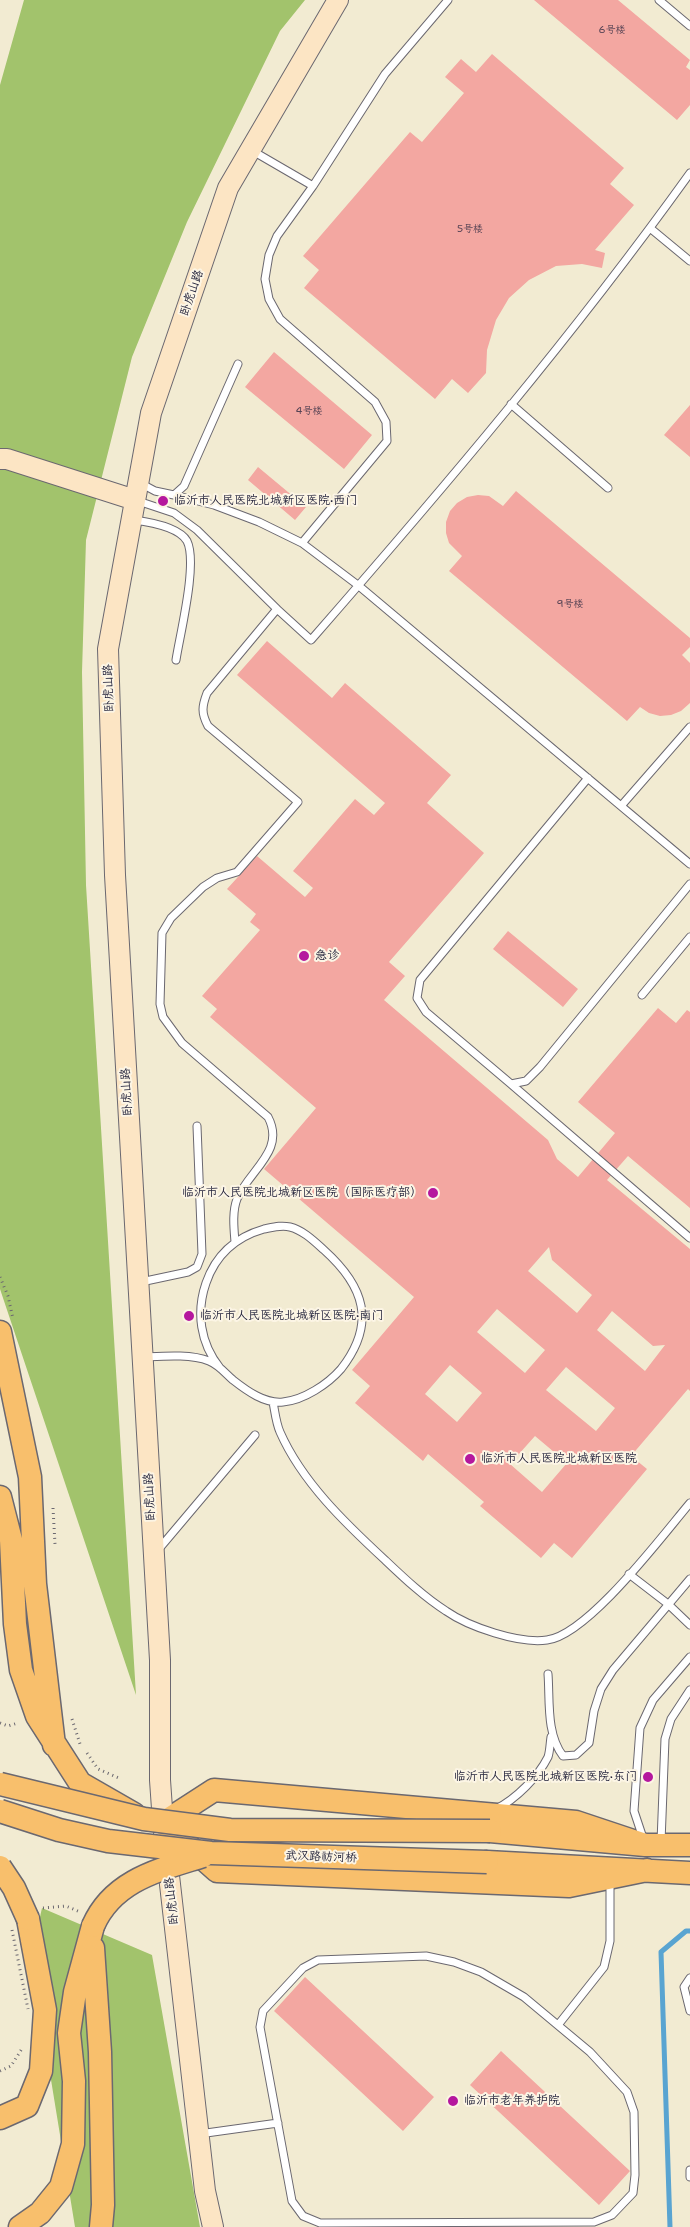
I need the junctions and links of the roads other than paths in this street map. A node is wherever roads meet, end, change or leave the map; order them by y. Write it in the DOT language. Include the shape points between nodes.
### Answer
graph roads {
  1 [pos="338,0"];
  2 [pos="448,0"];
  3 [pos="658,0"];
  4 [pos="690,26"];
  5 [pos="250,150"];
  6 [pos="690,173"];
  7 [pos="313,186"];
  8 [pos="650,228"];
  9 [pos="690,261"];
  10 [pos="238,364"];
  11 [pos="511,404"];
  12 [pos="0,460"];
  13 [pos="608,488"];
  14 [pos="174,495"];
  15 [pos="135,501"];
  16 [pos="302,543"];
  17 [pos="359,586"];
  18 [pos="277,609"];
  19 [pos="176,660"];
  20 [pos="690,727"];
  21 [pos="588,778"];
  22 [pos="621,806"];
  23 [pos="690,864"];
  24 [pos="690,884"];
  25 [pos="690,937"];
  26 [pos="642,995"];
  27 [pos="511,1084"];
  28 [pos="196,1126"];
  29 [pos="690,1238"];
  30 [pos="235,1242"];
  31 [pos="138,1282"];
  32 [pos="0,1332"];
  33 [pos="142,1357"];
  34 [pos="220,1368"];
  35 [pos="273,1402"];
  36 [pos="255,1435"];
  37 [pos="0,1497"];
  38 [pos="690,1503"];
  39 [pos="154,1556"];
  40 [pos="629,1574"];
  41 [pos="690,1579"];
  42 [pos="668,1604"];
  43 [pos="690,1625"];
  44 [pos="690,1657"];
  45 [pos="548,1674"];
  46 [pos="690,1690"];
  47 [pos="552,1732"];
  48 [pos="54,1745"];
  49 [pos="0,1784"];
  50 [pos="0,1811"];
  51 [pos="154,1821"];
  52 [pos="488,1822"];
  53 [pos="690,1844"];
  54 [pos="653,1845"];
  55 [pos="211,1853"];
  56 [pos="0,1867"];
  57 [pos="647,1870"];
  58 [pos="690,1873"];
  59 [pos="610,1877"];
  60 [pos="88,1920"];
  61 [pos="690,1978"];
  62 [pos="690,2011"];
  63 [pos="558,2025"];
  64 [pos="0,2118"];
  65 [pos="278,2123"];
  66 [pos="198,2134"];
  67 [pos="690,2170"];
  68 [pos="690,2177"];
  69 [pos="20,2227"];
  70 [pos="101,2227"];
  71 [pos="213,2227"];
  1 -- 5 [label="street, 卧虎山路"];
  2 -- 7 [label="lane" via="385,74"];
  3 -- 4 [label="lane"];
  5 -- 7 [label="lane"];
  5 -- 15 [label="street, 卧虎山路" via="228,188 150,414"];
  6 -- 8 [label="lane"];
  7 -- 16 [label="lane" via="277,236 269,255 265,279 269,299 280,318 376,402 386,422 387,442"];
  8 -- 9 [label="lane"];
  8 -- 11 [label="lane"];
  10 -- 14 [label="lane" via="184,486"];
  11 -- 13 [label="lane"];
  11 -- 17 [label="lane"];
  12 -- 15 [label="street" via="7,459"];
  14 -- 15 [label="lane" via="155,490"];
  14 -- 16 [label="lane" via="241,515"];
  15 -- 18 [label="lane" via="174,513 197,530"];
  15 -- 19 [label="lane" via="148,521 170,528 186,540 192,561"];
  15 -- 31 [label="street, 卧虎山路" via="108,649 115,875"];
  16 -- 17 [label="lane"];
  17 -- 18 [label="lane" via="311,640"];
  17 -- 21 [label="lane"];
  18 -- 30 [label="lane" via="207,692 202,716 208,726 298,802 236,872 217,878 186,902 162,933 160,1004 163,1017 182,1042 268,1117 274,1128 274,1140 268,1153 245,1183 236,1202"];
  20 -- 22 [label="lane"];
  21 -- 22 [label="lane"];
  21 -- 27 [label="lane" via="420,980 417,998 426,1012"];
  22 -- 23 [label="lane"];
  24 -- 27 [label="lane" via="540,1067 526,1081"];
  25 -- 26 [label="lane"];
  27 -- 29 [label="lane"];
  28 -- 31 [label="lane" via="202,1254 197,1267 188,1272"];
  30 -- 34 [label="lane" via="222,1252 210,1269 203,1293 200,1321 210,1355"];
  30 -- 35 [label="lane" via="250,1233 278,1225 292,1227 309,1237 343,1267 358,1294 362,1313 358,1341 340,1370 298,1400"];
  31 -- 33 [label="street, 卧虎山路"];
  32 -- 48 [label="main road" via="30,1478 35,1584"];
  33 -- 34 [label="lane" via="197,1358"];
  33 -- 39 [label="street, 卧虎山路"];
  34 -- 35 [label="lane" via="255,1395"];
  35 -- 40 [label="lane" via="279,1430 318,1492 354,1532 447,1612 482,1628 523,1639 548,1640 571,1631 592,1615"];
  36 -- 39 [label="lane"];
  37 -- 48 [label="main road" via="11,1540 15,1624 22,1670 37,1716"];
  38 -- 40 [label="lane"];
  39 -- 51 [label="street, 卧虎山路" via="160,1660 160,1780"];
  40 -- 42 [label="lane"];
  41 -- 42 [label="lane"];
  42 -- 43 [label="lane"];
  42 -- 47 [label="lane" via="601,1689 589,1743 576,1755 563,1756 555,1746"];
  44 -- 54 [label="lane" via="653,1700 640,1728 634,1811"];
  45 -- 47 [label="lane"];
  46 -- 54 [label="lane" via="671,1719 665,1739"];
  47 -- 52 [label="lane" via="548,1756 536,1773"];
  48 -- 51 [label="main road, bridge" via="80,1783"];
  49 -- 51 [label="main road, 武汉路祊河桥, bridge"];
  50 -- 55 [label="main road, 武汉路祊河桥, bridge" via="58,1830 108,1841"];
  51 -- 52 [label="main road, 武汉路祊河桥, bridge" via="230,1830"];
  51 -- 52 [label="main road" via="214,1790"];
  51 -- 59 [label="main road" via="217,1871 569,1886"];
  51 -- 66 [label="street, 卧虎山路"];
  52 -- 54 [label="main road, 武汉路祊河桥"];
  53 -- 54 [label="main road, 武汉路祊河桥"];
  55 -- 57 [label="main road, 武汉路祊河桥, bridge"];
  55 -- 60 [label="main road, bridge" via="149,1874 116,1893"];
  56 -- 64 [label="main road, bridge" via="14,1888 27,1918 45,2010 41,2070 27,2106"];
  57 -- 58 [label="main road"];
  57 -- 59 [label="main road"];
  59 -- 63 [label="lane" via="610,1941 604,1967"];
  60 -- 69 [label="main road" via="68,2033 74,2081 73,2144 60,2187 40,2213"];
  60 -- 70 [label="main road" via="100,2052"];
  61 -- 62 [label="lane" via="684,1987"];
  63 -- 65 [label="lane" via="524,1997 482,1972 454,1962 426,1956 318,1960 303,1968 263,2011 260,2027"];
  63 -- 65 [label="lane" via="590,2052 627,2092 634,2112 633,2193 612,2215 594,2222 320,2223 303,2216 292,2201"];
  65 -- 66 [label="lane"];
  66 -- 71 [label="street, 卧虎山路"];
  67 -- 68 [label="lane"];
}
